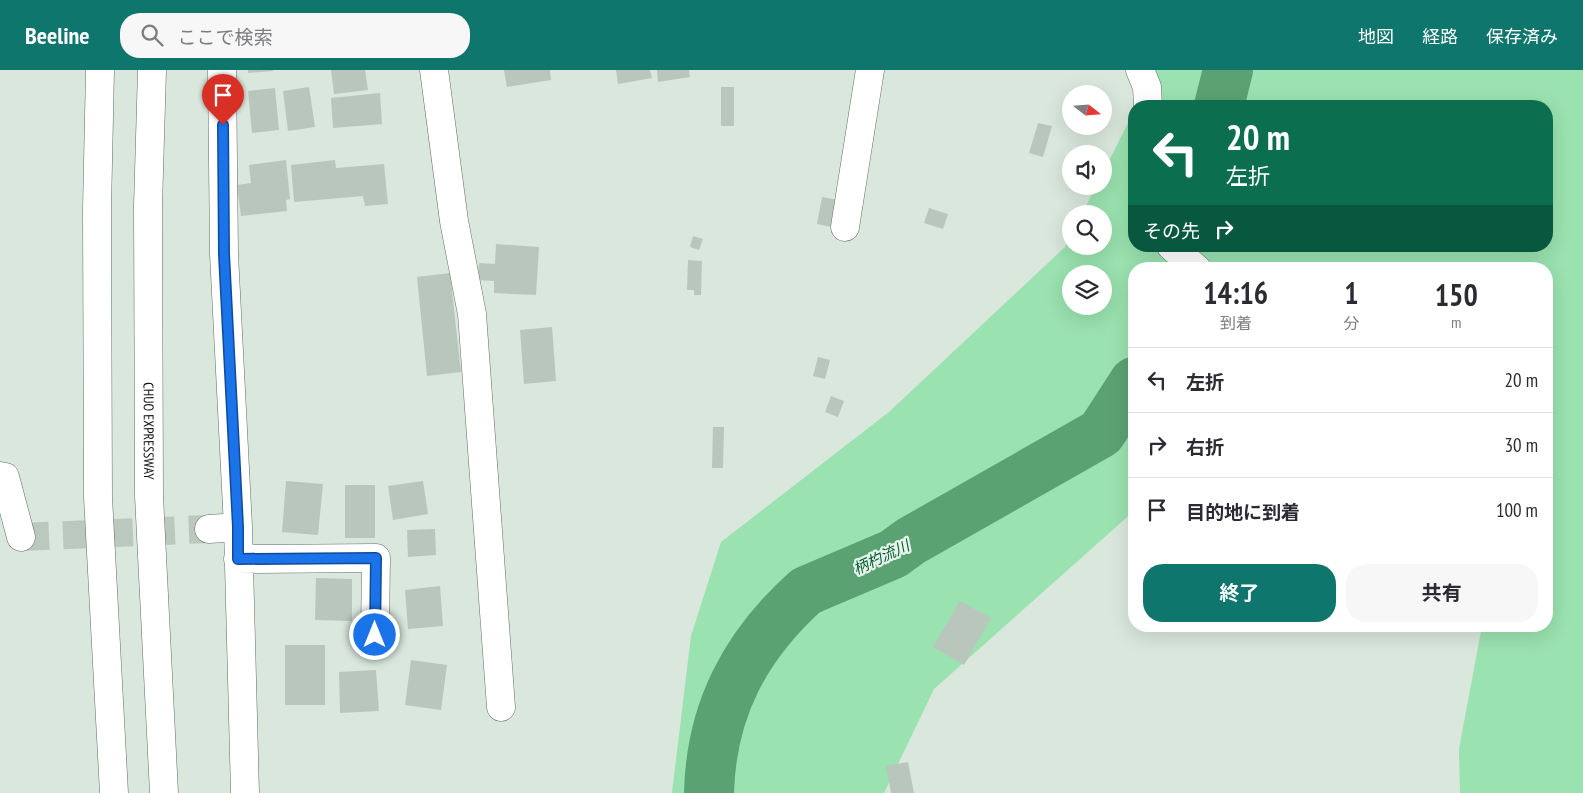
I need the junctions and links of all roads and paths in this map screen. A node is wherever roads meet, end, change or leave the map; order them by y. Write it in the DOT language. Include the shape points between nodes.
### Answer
graph roads {
  1 [pos="100,70"];
  2 [pos="152,70"];
  3 [pos="222,70"];
  4 [pos="434,70"];
  5 [pos="870,70"];
  6 [pos="1140,70"];
  7 [pos="1148,100"];
  8 [pos="845,227"];
  9 [pos="1178,252"];
  10 [pos="1189,262"];
  11 [pos="0,476"];
  12 [pos="238,527"];
  13 [pos="209,529"];
  14 [pos="21,537"];
  15 [pos="238,559"];
  16 [pos="375,635"];
  17 [pos="501,707"];
  18 [pos="114,793"];
  19 [pos="164,793"];
  20 [pos="245,793"];
  1 -- 18 [label="main road" via="98,497"];
  2 -- 19 [label="main road, CHUO EXPRESSWAY" via="148,206 149,496"];
  3 -- 12 [label="main road" via="224,254"];
  4 -- 17 [label="main road" via="454,221 472,314"];
  5 -- 8 [label="main road"];
  6 -- 7 [label="main road" via="1147,87"];
  9 -- 10 [label="main road"];
  11 -- 14 [label="main road" via="5,477"];
  12 -- 13 [label="main road"];
  12 -- 15 [label="main road"];
  15 -- 16 [label="main road" via="376,558"];
  15 -- 20 [label="main road"];
}
